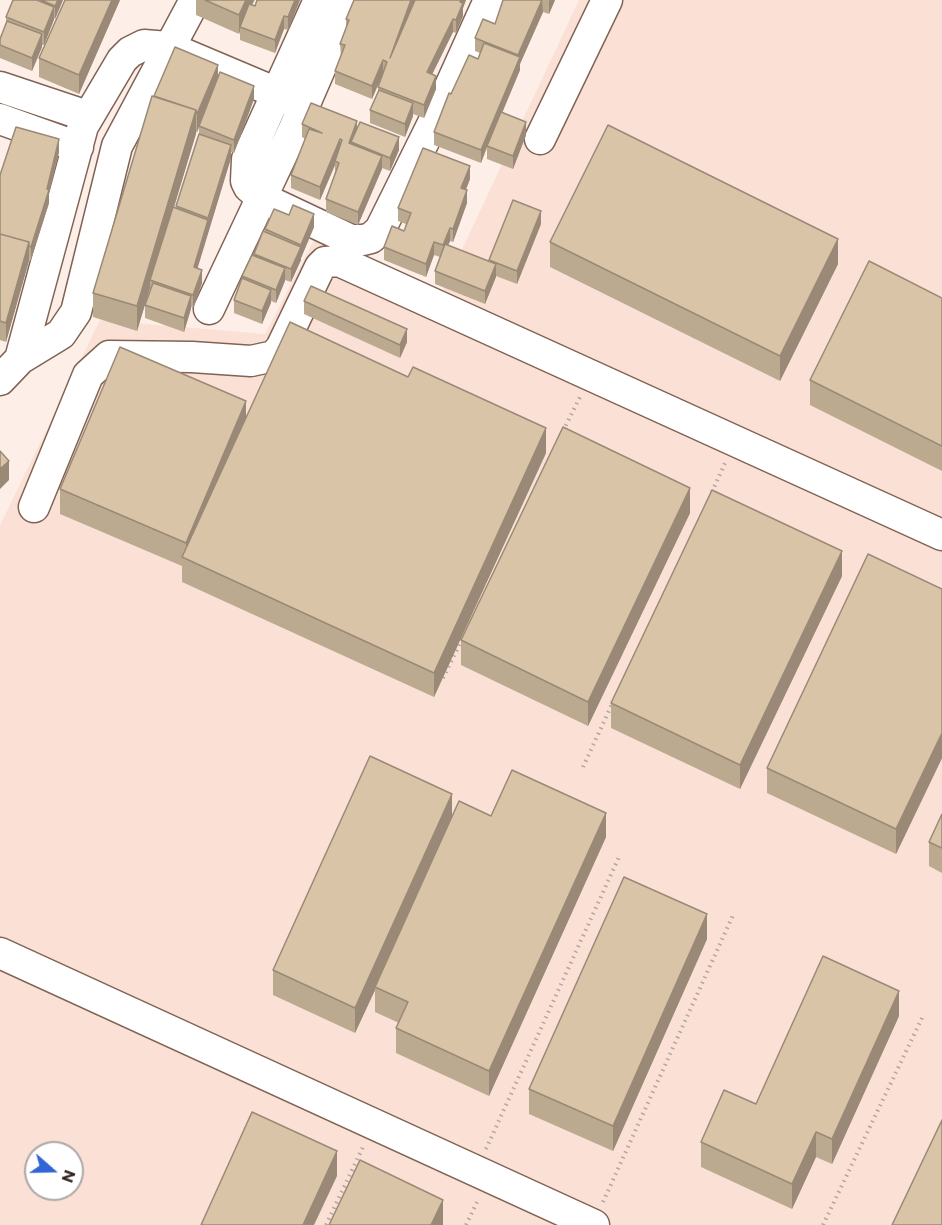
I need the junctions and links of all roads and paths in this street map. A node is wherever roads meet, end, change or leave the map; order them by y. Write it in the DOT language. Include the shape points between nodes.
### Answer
graph roads {
  1 [pos="195,0"];
  2 [pos="319,0"];
  3 [pos="350,0"];
  4 [pos="489,0"];
  5 [pos="607,0"];
  6 [pos="173,38"];
  7 [pos="0,87"];
  8 [pos="295,90"];
  9 [pos="0,118"];
  10 [pos="82,133"];
  11 [pos="540,139"];
  12 [pos="117,146"];
  13 [pos="262,198"];
  14 [pos="209,309"];
  15 [pos="20,359"];
  16 [pos="591,375"];
  17 [pos="0,380"];
  18 [pos="560,438"];
  19 [pos="736,441"];
  20 [pos="710,495"];
  21 [pos="34,507"];
  22 [pos="942,535"];
  23 [pos="463,636"];
  24 [pos="443,678"];
  25 [pos="619,691"];
  26 [pos="583,767"];
  27 [pos="618,857"];
  28 [pos="734,914"];
  29 [pos="0,953"];
  30 [pos="922,1018"];
  31 [pos="373,1125"];
  32 [pos="475,1171"];
  33 [pos="326,1225"];
  34 [pos="593,1225"];
  35 [pos="823,1225"];
  1 -- 6 [label="street"];
  2 -- 8 [label="street"];
  3 -- 8 [label="street"];
  4 -- 13 [label="street" via="433,124 380,230 372,238 351,240"];
  5 -- 11 [label="street"];
  6 -- 8 [label="street"];
  6 -- 10 [label="street" via="144,45 122,60"];
  6 -- 12 [label="street"];
  7 -- 10 [label="street"];
  8 -- 13 [label="street" via="248,159 246,181"];
  9 -- 10 [label="street"];
  10 -- 12 [label="street"];
  10 -- 15 [label="street"];
  12 -- 15 [label="street" via="76,312 61,334"];
  13 -- 14 [label="street"];
  15 -- 17 [label="street"];
  16 -- 18 [label="path"];
  16 -- 19 [label="street"];
  16 -- 21 [label="street" via="339,261 325,262 274,356 251,361 116,355 98,365 88,375"];
  19 -- 20 [label="path"];
  19 -- 22 [label="street"];
  23 -- 24 [label="path"];
  25 -- 26 [label="path"];
  27 -- 32 [label="path"];
  28 -- 34 [label="path"];
  29 -- 31 [label="street"];
  30 -- 35 [label="path"];
  31 -- 32 [label="street"];
  31 -- 33 [label="path"];
  32 -- 34 [label="street"];
}
